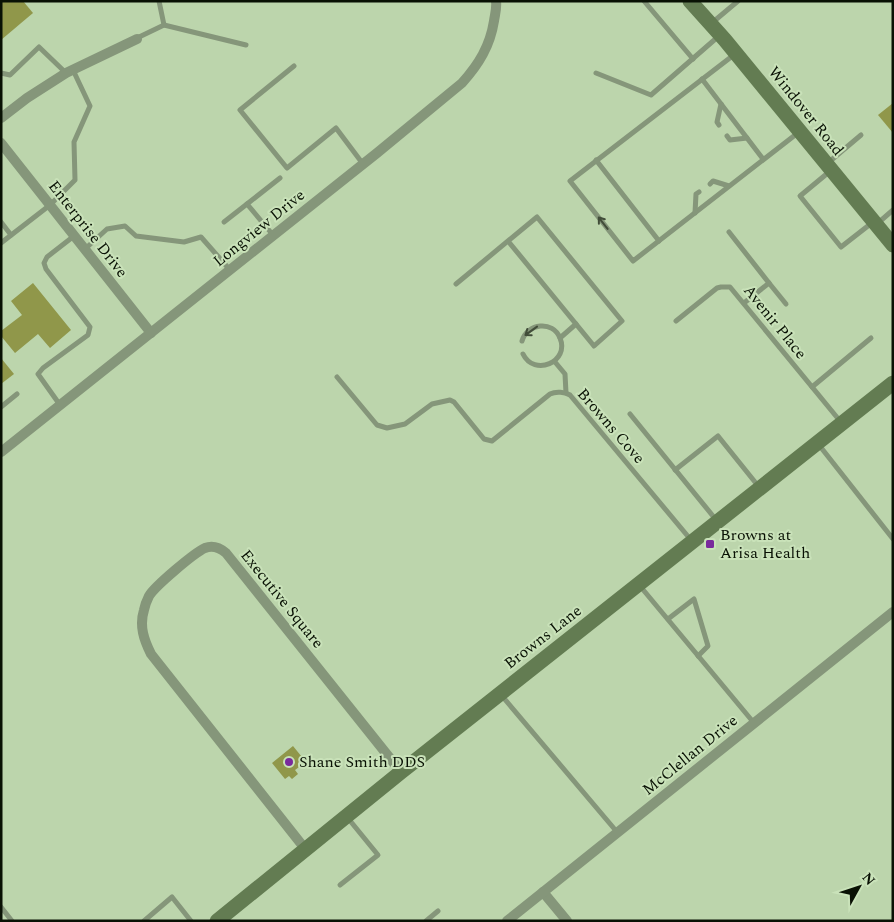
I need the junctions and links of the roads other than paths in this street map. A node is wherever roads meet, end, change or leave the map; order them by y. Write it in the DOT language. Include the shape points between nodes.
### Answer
graph roads {
  1 [pos="159,1"];
  2 [pos="644,1"];
  3 [pos="690,1"];
  4 [pos="738,1"];
  5 [pos="495,2"];
  6 [pos="164,25"];
  7 [pos="715,29"];
  8 [pos="137,39"];
  9 [pos="246,45"];
  10 [pos="736,53"];
  11 [pos="693,59"];
  12 [pos="294,66"];
  13 [pos="70,71"];
  14 [pos="1,73"];
  15 [pos="596,73"];
  16 [pos="702,79"];
  17 [pos="721,104"];
  18 [pos="1,118"];
  19 [pos="719,125"];
  20 [pos="800,131"];
  21 [pos="861,135"];
  22 [pos="727,136"];
  23 [pos="746,138"];
  24 [pos="1,143"];
  25 [pos="596,160"];
  26 [pos="763,160"];
  27 [pos="363,164"];
  28 [pos="829,167"];
  29 [pos="280,178"];
  30 [pos="710,184"];
  31 [pos="729,186"];
  32 [pos="699,192"];
  33 [pos="247,204"];
  34 [pos="50,205"];
  35 [pos="893,210"];
  36 [pos="695,213"];
  37 [pos="1,222"];
  38 [pos="224,222"];
  39 [pos="875,223"];
  40 [pos="729,232"];
  41 [pos="11,235"];
  42 [pos="74,236"];
  43 [pos="274,236"];
  44 [pos="508,241"];
  45 [pos="659,241"];
  46 [pos="1,243"];
  47 [pos="893,245"];
  48 [pos="84,249"];
  49 [pos="230,270"];
  50 [pos="769,283"];
  51 [pos="456,284"];
  52 [pos="744,303"];
  53 [pos="786,304"];
  54 [pos="676,321"];
  55 [pos="576,324"];
  56 [pos="151,333"];
  57 [pos="560,338"];
  58 [pos="871,338"];
  59 [pos="522,341"];
  60 [pos="523,354"];
  61 [pos="555,362"];
  62 [pos="337,377"];
  63 [pos="812,387"];
  64 [pos="892,387"];
  65 [pos="566,393"];
  66 [pos="18,394"];
  67 [pos="60,405"];
  68 [pos="1,407"];
  69 [pos="630,414"];
  70 [pos="842,424"];
  71 [pos="817,443"];
  72 [pos="1,452"];
  73 [pos="675,470"];
  74 [pos="760,488"];
  75 [pos="717,521"];
  76 [pos="891,531"];
  77 [pos="893,539"];
  78 [pos="692,541"];
  79 [pos="638,584"];
  80 [pos="893,612"];
  81 [pos="668,619"];
  82 [pos="698,656"];
  83 [pos="500,693"];
  84 [pos="754,724"];
  85 [pos="401,772"];
  86 [pos="347,817"];
  87 [pos="617,832"];
  88 [pos="306,850"];
  89 [pos="340,885"];
  90 [pos="543,892"];
  91 [pos="1,907"];
  92 [pos="438,911"];
  93 [pos="12,921"];
  94 [pos="144,921"];
  95 [pos="192,921"];
  96 [pos="217,921"];
  97 [pos="426,921"];
  98 [pos="507,921"];
  99 [pos="567,921"];
  1 -- 6 [label="lane"];
  2 -- 11 [label="lane"];
  3 -- 7 [label="street, Windover Road"];
  4 -- 7 [label="lane"];
  5 -- 27 [label="street, Longview Drive" via="492,36 471,74"];
  6 -- 8 [label="lane"];
  6 -- 9 [label="lane"];
  7 -- 10 [label="street, Windover Road"];
  7 -- 11 [label="lane"];
  8 -- 13 [label="street"];
  10 -- 16 [label="lane"];
  10 -- 20 [label="street, Windover Road"];
  11 -- 15 [label="lane" via="651,95"];
  12 -- 27 [label="lane" via="240,110 287,168 336,128"];
  13 -- 14 [label="lane" via="39,47 10,75"];
  13 -- 18 [label="street"];
  13 -- 34 [label="lane" via="90,106 74,142 75,180"];
  16 -- 17 [label="lane"];
  16 -- 25 [label="lane"];
  17 -- 19 [label="lane"];
  17 -- 23 [label="lane"];
  20 -- 26 [label="lane"];
  20 -- 28 [label="street, Windover Road"];
  21 -- 28 [label="lane"];
  22 -- 23 [label="lane" via="730,140"];
  23 -- 26 [label="lane"];
  24 -- 34 [label="street, Enterprise Drive"];
  25 -- 45 [label="lane"];
  45 -- 25 [label="lane, one-way" via="633,261 570,181"];
  26 -- 31 [label="lane"];
  27 -- 43 [label="street, Longview Drive"];
  28 -- 39 [label="street, Windover Road"];
  28 -- 39 [label="lane" via="800,196 841,247"];
  29 -- 33 [label="lane"];
  30 -- 31 [label="lane" via="713,181"];
  31 -- 36 [label="lane"];
  32 -- 36 [label="lane" via="696,194"];
  33 -- 38 [label="lane"];
  33 -- 43 [label="lane"];
  34 -- 41 [label="lane"];
  34 -- 42 [label="street, Enterprise Drive"];
  35 -- 39 [label="lane"];
  36 -- 45 [label="lane"];
  37 -- 41 [label="lane"];
  39 -- 47 [label="street, Windover Road"];
  40 -- 50 [label="lane"];
  41 -- 46 [label="lane"];
  42 -- 48 [label="street, Enterprise Drive"];
  42 -- 67 [label="lane" via="46,257 44,263 90,327 88,335 38,374"];
  43 -- 49 [label="street, Longview Drive"];
  44 -- 51 [label="lane"];
  44 -- 55 [label="lane"];
  44 -- 55 [label="lane" via="537,217 622,321 594,346"];
  48 -- 49 [label="lane" via="106,229 125,226 136,236 184,242 201,237"];
  48 -- 56 [label="street, Enterprise Drive"];
  49 -- 56 [label="street, Longview Drive"];
  50 -- 52 [label="lane"];
  50 -- 53 [label="lane"];
  52 -- 54 [label="lane, Avenir Place" via="730,287 721,287"];
  52 -- 63 [label="lane, Avenir Place"];
  55 -- 57 [label="lane"];
  56 -- 67 [label="street, Longview Drive"];
  57 -- 59 [label="lane, one-way" via="551,328 538,326 526,332"];
  57 -- 61 [label="lane" via="562,350"];
  58 -- 63 [label="lane"];
  60 -- 61 [label="lane" via="536,366"];
  61 -- 65 [label="lane" via="565,374"];
  62 -- 65 [label="lane, Browns Cove" via="376,425 387,428 405,424 432,404 450,400 488,441 550,394"];
  63 -- 70 [label="lane, Avenir Place"];
  64 -- 70 [label="street, Browns Lane"];
  65 -- 78 [label="lane, Browns Cove"];
  66 -- 68 [label="lane"];
  67 -- 72 [label="street, Longview Drive"];
  69 -- 73 [label="lane"];
  70 -- 71 [label="street, Browns Lane"];
  71 -- 74 [label="street, Browns Lane"];
  71 -- 76 [label="lane"];
  73 -- 74 [label="lane" via="718,436"];
  73 -- 75 [label="lane"];
  74 -- 75 [label="street, Browns Lane"];
  75 -- 78 [label="street, Browns Lane"];
  76 -- 77 [label="lane"];
  78 -- 79 [label="street, Browns Lane"];
  79 -- 81 [label="lane"];
  79 -- 83 [label="street, Browns Lane"];
  80 -- 84 [label="street, McClellan Drive"];
  81 -- 82 [label="lane"];
  81 -- 82 [label="lane" via="694,599 708,646"];
  82 -- 84 [label="lane"];
  83 -- 85 [label="street, Browns Lane"];
  83 -- 87 [label="lane"];
  84 -- 87 [label="street, McClellan Drive"];
  85 -- 86 [label="street, Browns Lane"];
  85 -- 88 [label="street, Executive Square" via="226,553 216,547 207,548 180,567 149,596 142,615 143,639 151,654"];
  86 -- 88 [label="street, Browns Lane"];
  86 -- 89 [label="lane" via="378,855"];
  87 -- 90 [label="street, McClellan Drive"];
  88 -- 96 [label="street, Browns Lane"];
  90 -- 98 [label="street, McClellan Drive"];
  90 -- 99 [label="street"];
  91 -- 93 [label="lane"];
  92 -- 97 [label="lane"];
  94 -- 95 [label="lane" via="172,897"];
}
